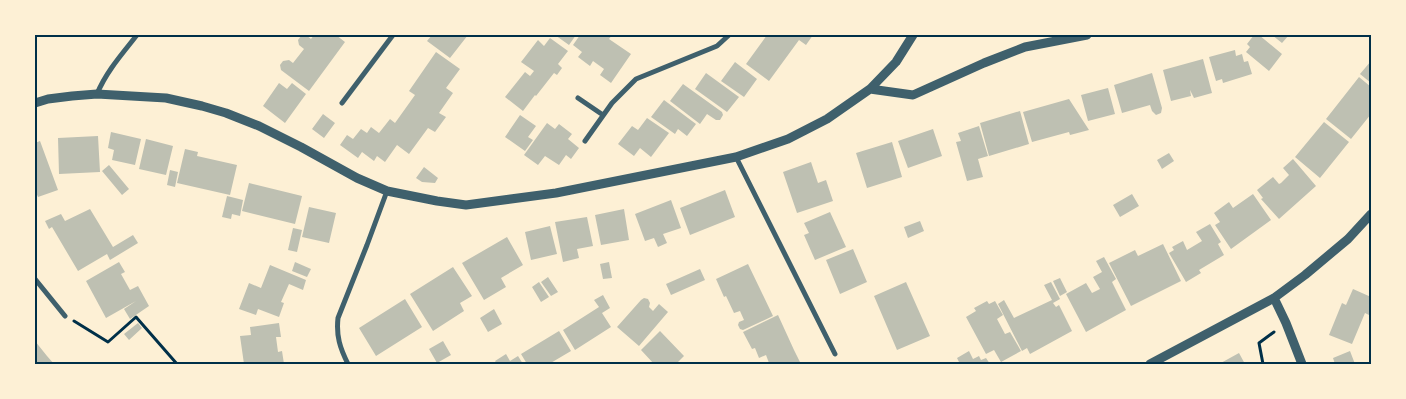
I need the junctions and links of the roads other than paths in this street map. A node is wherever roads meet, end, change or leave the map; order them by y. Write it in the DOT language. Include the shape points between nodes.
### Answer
graph roads {
  1 [pos="137,35"];
  2 [pos="394,35"];
  3 [pos="729,35"];
  4 [pos="913,35"];
  5 [pos="1087,35"];
  6 [pos="870,88"];
  7 [pos="97,94"];
  8 [pos="578,98"];
  9 [pos="35,103"];
  10 [pos="342,103"];
  11 [pos="603,115"];
  12 [pos="585,142"];
  13 [pos="736,157"];
  14 [pos="387,191"];
  15 [pos="1371,214"];
  16 [pos="35,279"];
  17 [pos="1274,298"];
  18 [pos="65,316"];
  19 [pos="835,354"];
  20 [pos="348,364"];
  21 [pos="1150,364"];
  22 [pos="1302,364"];
  1 -- 7 [label="street" via="112,66"];
  2 -- 10 [label="street"];
  3 -- 11 [label="street" via="717,46 636,79"];
  4 -- 6 [label="street" via="896,62"];
  5 -- 6 [label="street" via="1026,47 913,95"];
  6 -- 13 [label="street" via="827,119 788,139"];
  7 -- 9 [label="street"];
  7 -- 14 [label="street" via="166,98 226,113 301,146"];
  8 -- 11 [label="street"];
  11 -- 12 [label="street"];
  13 -- 14 [label="street" via="556,193 466,205"];
  13 -- 19 [label="street"];
  14 -- 20 [label="street" via="338,318 339,343"];
  15 -- 17 [label="street" via="1348,239"];
  16 -- 18 [label="street"];
  17 -- 21 [label="street"];
  17 -- 22 [label="street"];
}
